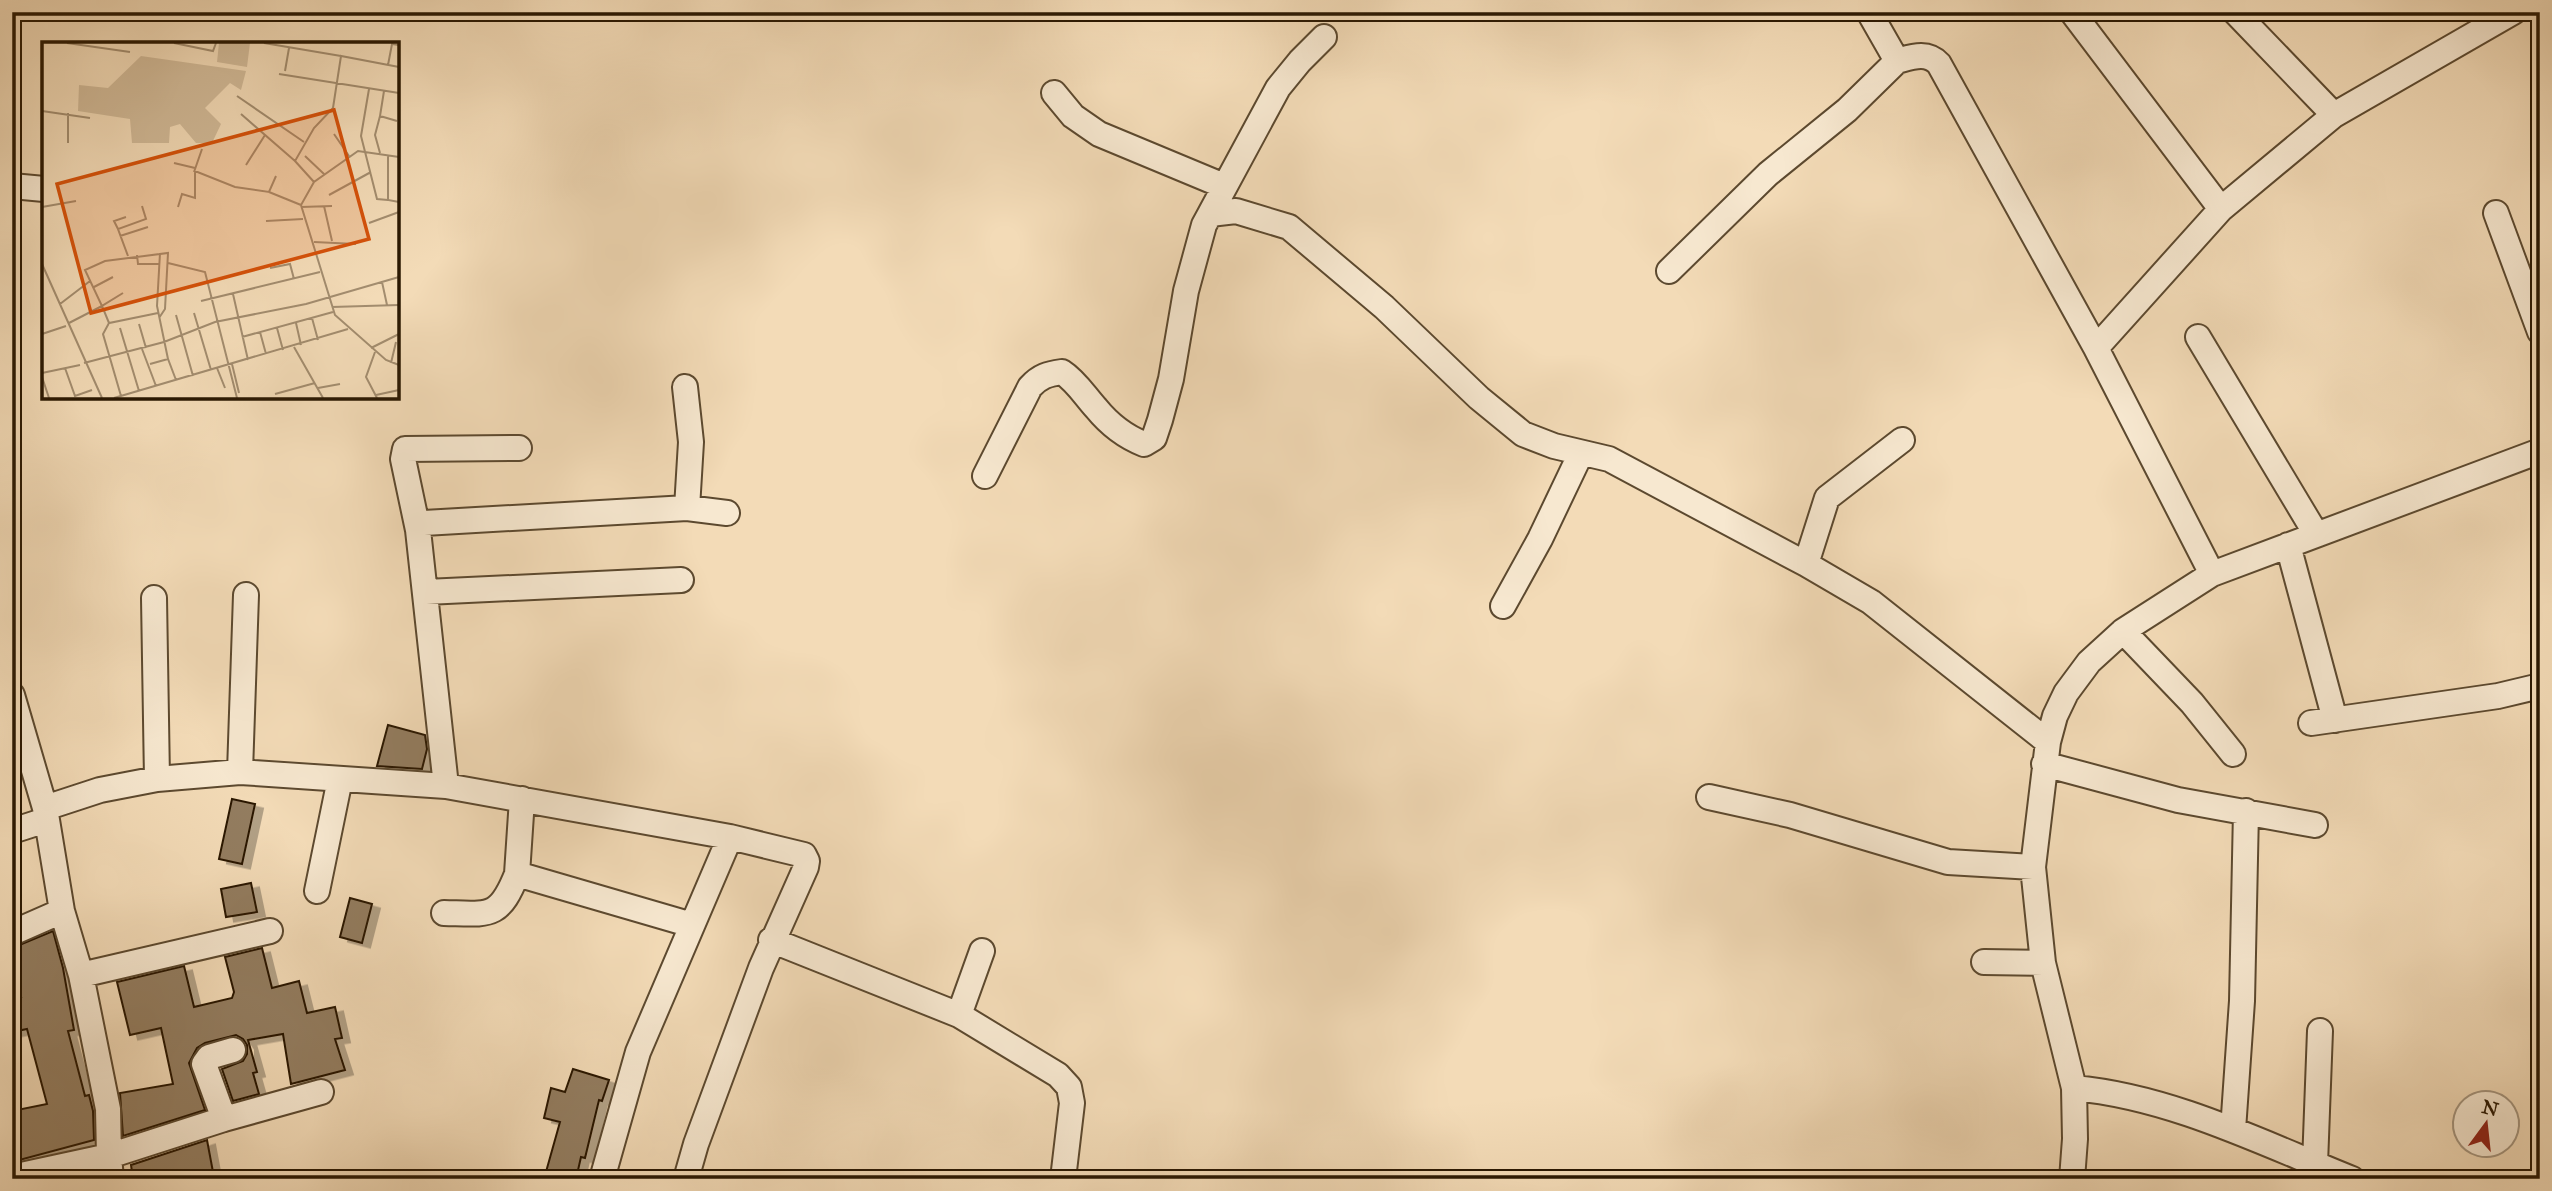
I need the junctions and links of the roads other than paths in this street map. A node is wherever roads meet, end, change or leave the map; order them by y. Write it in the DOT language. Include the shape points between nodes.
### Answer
graph roads {
  1 [pos="1869,12"];
  2 [pos="2072,12"];
  3 [pos="2235,12"];
  4 [pos="2513,12"];
  5 [pos="1324,37"];
  6 [pos="1898,61"];
  7 [pos="1054,93"];
  8 [pos="2334,115"];
  9 [pos="12,186"];
  10 [pos="1224,186"];
  11 [pos="42,189"];
  12 [pos="2221,209"];
  13 [pos="2497,213"];
  14 [pos="1210,214"];
  15 [pos="1669,271"];
  16 [pos="2540,332"];
  17 [pos="2198,337"];
  18 [pos="2096,348"];
  19 [pos="685,387"];
  20 [pos="1902,440"];
  21 [pos="519,448"];
  22 [pos="2540,452"];
  23 [pos="1581,453"];
  24 [pos="985,477"];
  25 [pos="687,509"];
  26 [pos="727,513"];
  27 [pos="418,530"];
  28 [pos="2316,534"];
  29 [pos="2288,545"];
  30 [pos="1806,564"];
  31 [pos="2212,574"];
  32 [pos="681,580"];
  33 [pos="426,592"];
  34 [pos="246,595"];
  35 [pos="154,597"];
  36 [pos="1503,606"];
  37 [pos="2123,631"];
  38 [pos="2540,686"];
  39 [pos="12,695"];
  40 [pos="2046,753"];
  41 [pos="2233,754"];
  42 [pos="240,772"];
  43 [pos="157,779"];
  44 [pos="340,779"];
  45 [pos="446,786"];
  46 [pos="1709,797"];
  47 [pos="522,799"];
  48 [pos="2246,811"];
  49 [pos="45,814"];
  50 [pos="2315,825"];
  51 [pos="12,831"];
  52 [pos="730,837"];
  53 [pos="2033,867"];
  54 [pos="517,874"];
  55 [pos="317,891"];
  56 [pos="62,911"];
  57 [pos="444,913"];
  58 [pos="692,925"];
  59 [pos="270,931"];
  60 [pos="12,933"];
  61 [pos="771,940"];
  62 [pos="982,951"];
  63 [pos="1984,962"];
  64 [pos="2043,963"];
  65 [pos="81,975"];
  66 [pos="959,1015"];
  67 [pos="2320,1031"];
  68 [pos="233,1050"];
  69 [pos="2074,1088"];
  70 [pos="321,1092"];
  71 [pos="224,1119"];
  72 [pos="2233,1130"];
  73 [pos="2315,1164"];
  74 [pos="110,1167"];
  75 [pos="12,1177"];
  76 [pos="602,1179"];
  77 [pos="686,1179"];
  78 [pos="1063,1179"];
  79 [pos="2072,1179"];
  80 [pos="2352,1179"];
  1 -- 6 [label="street"];
  2 -- 12 [label="street"];
  3 -- 8 [label="street"];
  4 -- 8 [label="street"];
  5 -- 10 [label="street" via="1278,88"];
  6 -- 15 [label="street" via="1847,110 1768,174"];
  6 -- 18 [label="street" via="1920,55 1939,64"];
  7 -- 10 [label="street" via="1073,116 1099,134"];
  8 -- 12 [label="street"];
  9 -- 11 [label="street"];
  10 -- 14 [label="street"];
  12 -- 18 [label="street"];
  13 -- 16 [label="street"];
  14 -- 23 [label="street" via="1236,211 1289,226 1523,434"];
  14 -- 24 [label="street" via="1186,291 1171,379 1154,438 1144,444 1129,438 1098,411 1071,377 1062,372 1051,374 1039,377 1030,387"];
  17 -- 28 [label="street"];
  18 -- 31 [label="street"];
  19 -- 25 [label="street" via="691,442"];
  20 -- 30 [label="street" via="1827,498"];
  21 -- 27 [label="street" via="405,449 403,459"];
  22 -- 28 [label="street"];
  23 -- 30 [label="street" via="1609,458"];
  23 -- 36 [label="street"];
  25 -- 26 [label="street"];
  25 -- 27 [label="street" via="424,523"];
  27 -- 33 [label="street"];
  28 -- 29 [label="street"];
  29 -- 31 [label="street"];
  29 -- 38 [label="street" via="2323,722"];
  30 -- 40 [label="street" via="1871,603"];
  31 -- 37 [label="street"];
  32 -- 33 [label="street"];
  33 -- 45 [label="street"];
  34 -- 42 [label="street"];
  35 -- 43 [label="street"];
  37 -- 40 [label="street" via="2089,662 2066,693"];
  37 -- 41 [label="street"];
  39 -- 49 [label="street"];
  40 -- 48 [label="street" via="2178,800"];
  40 -- 53 [label="street"];
  42 -- 43 [label="street"];
  42 -- 44 [label="street"];
  43 -- 49 [label="street" via="100,790"];
  44 -- 45 [label="street"];
  44 -- 55 [label="street"];
  45 -- 47 [label="street"];
  46 -- 53 [label="street" via="1790,815 1948,862"];
  47 -- 52 [label="street"];
  47 -- 54 [label="street"];
  48 -- 50 [label="street"];
  48 -- 72 [label="street" via="2242,1001"];
  49 -- 51 [label="street"];
  49 -- 56 [label="street"];
  52 -- 58 [label="street"];
  52 -- 61 [label="street" via="800,852 807,861"];
  53 -- 64 [label="street"];
  54 -- 57 [label="street" via="505,902 496,909"];
  54 -- 58 [label="street"];
  56 -- 60 [label="street"];
  56 -- 65 [label="street"];
  58 -- 76 [label="street" via="638,1052"];
  59 -- 65 [label="street"];
  61 -- 66 [label="street"];
  61 -- 77 [label="street"];
  62 -- 66 [label="street"];
  63 -- 64 [label="street"];
  64 -- 69 [label="street"];
  65 -- 74 [label="street" via="108,1109"];
  66 -- 78 [label="street" via="1058,1075 1069,1087 1072,1103"];
  67 -- 73 [label="street"];
  68 -- 71 [label="street" via="209,1057 204,1064"];
  69 -- 72 [label="street" via="2127,1097"];
  69 -- 79 [label="street"];
  70 -- 71 [label="street"];
  71 -- 74 [label="street"];
  72 -- 73 [label="street"];
  73 -- 80 [label="street"];
  74 -- 75 [label="street"];
}
